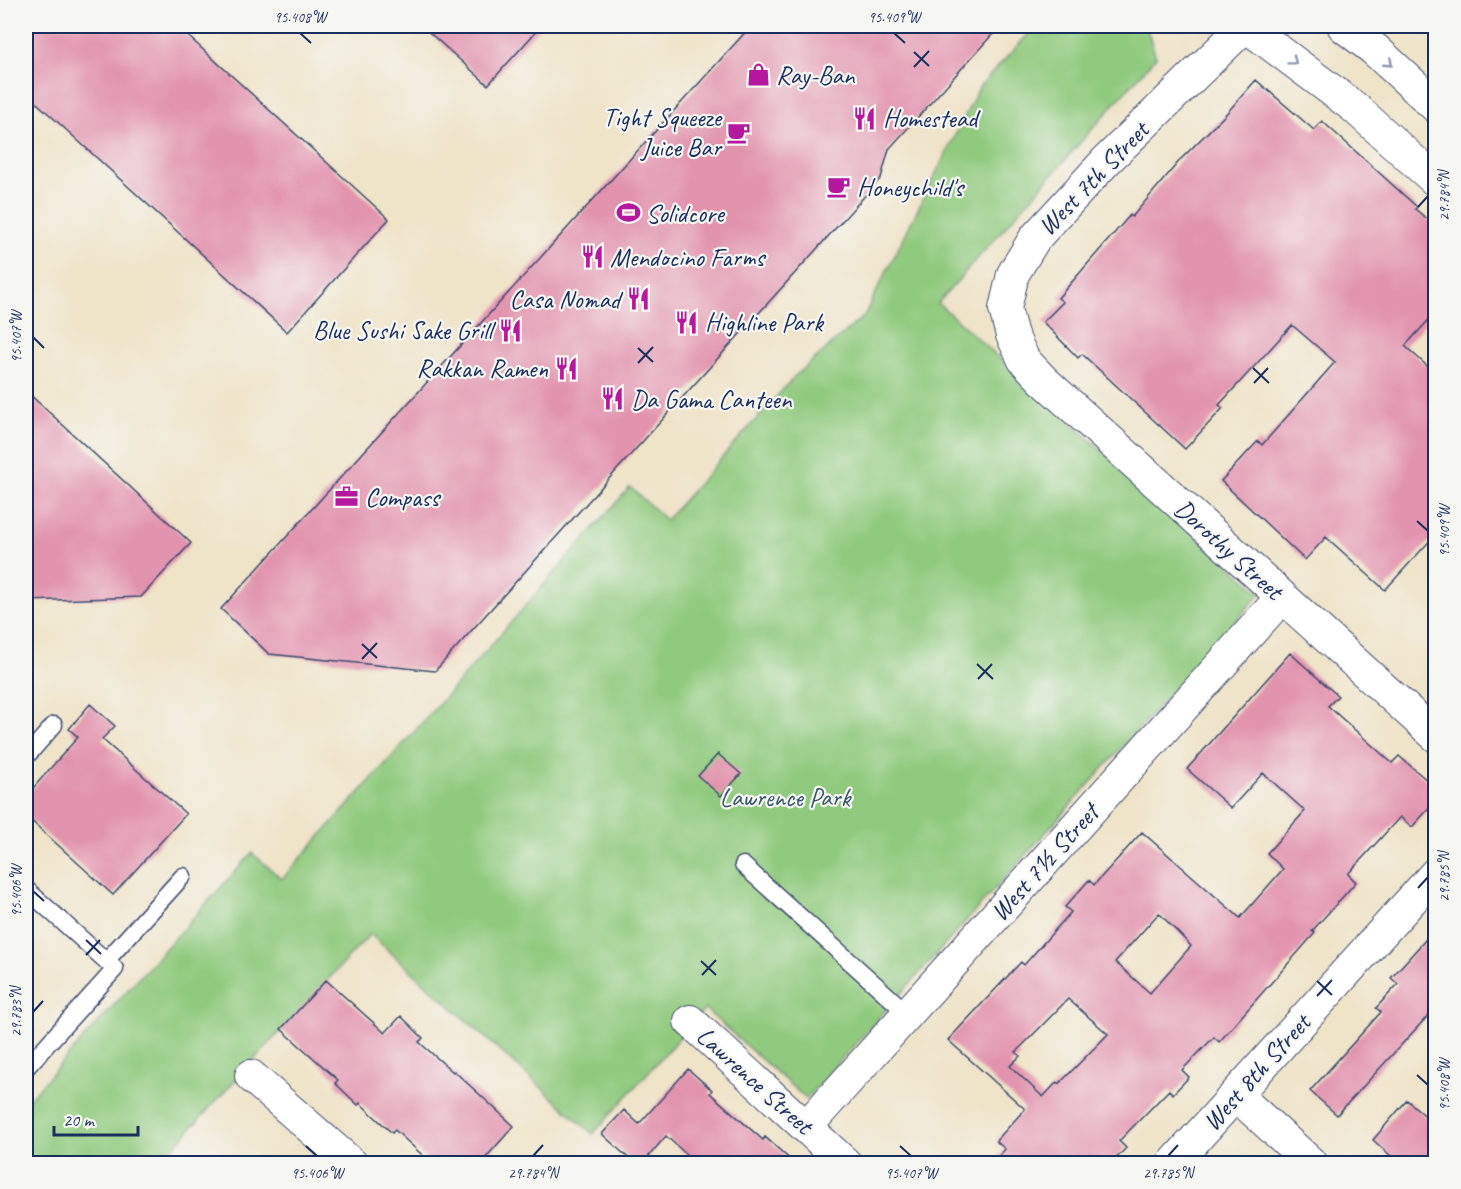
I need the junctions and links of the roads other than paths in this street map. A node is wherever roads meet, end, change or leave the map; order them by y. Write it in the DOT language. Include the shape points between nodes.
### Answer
graph roads {
  1 [pos="1245,26"];
  2 [pos="1344,26"];
  3 [pos="1436,106"];
  4 [pos="1436,181"];
  5 [pos="1024,360"];
  6 [pos="1282,597"];
  7 [pos="54,725"];
  8 [pos="1436,736"];
  9 [pos="26,757"];
  10 [pos="743,865"];
  11 [pos="183,876"];
  12 [pos="1434,878"];
  13 [pos="26,889"];
  14 [pos="106,961"];
  15 [pos="908,1014"];
  16 [pos="690,1021"];
  17 [pos="26,1068"];
  18 [pos="251,1076"];
  19 [pos="1236,1095"];
  20 [pos="806,1127"];
  21 [pos="352,1164"];
  22 [pos="846,1164"];
  23 [pos="1173,1164"];
  24 [pos="1312,1164"];
  1 -- 4 [label="street, one-way" via="1354,106"];
  1 -- 5 [label="street, West 7th Street" via="1106,161 1035,238 1013,274 1005,309"];
  2 -- 3 [label="main road, one-way"];
  5 -- 6 [label="street, Dorothy Street"];
  6 -- 8 [label="street, Dorothy Street"];
  6 -- 15 [label="street, West 7½ Street"];
  7 -- 9 [label="lane"];
  10 -- 15 [label="lane"];
  11 -- 14 [label="lane"];
  12 -- 19 [label="street, West 8th Street"];
  13 -- 14 [label="lane"];
  14 -- 17 [label="lane" via="115,969"];
  15 -- 20 [label="street, West 7½ Street"];
  16 -- 20 [label="street, Lawrence Street"];
  18 -- 21 [label="street"];
  19 -- 23 [label="street, West 8th Street"];
  19 -- 24 [label="street"];
  20 -- 22 [label="street, Lawrence Street"];
}
